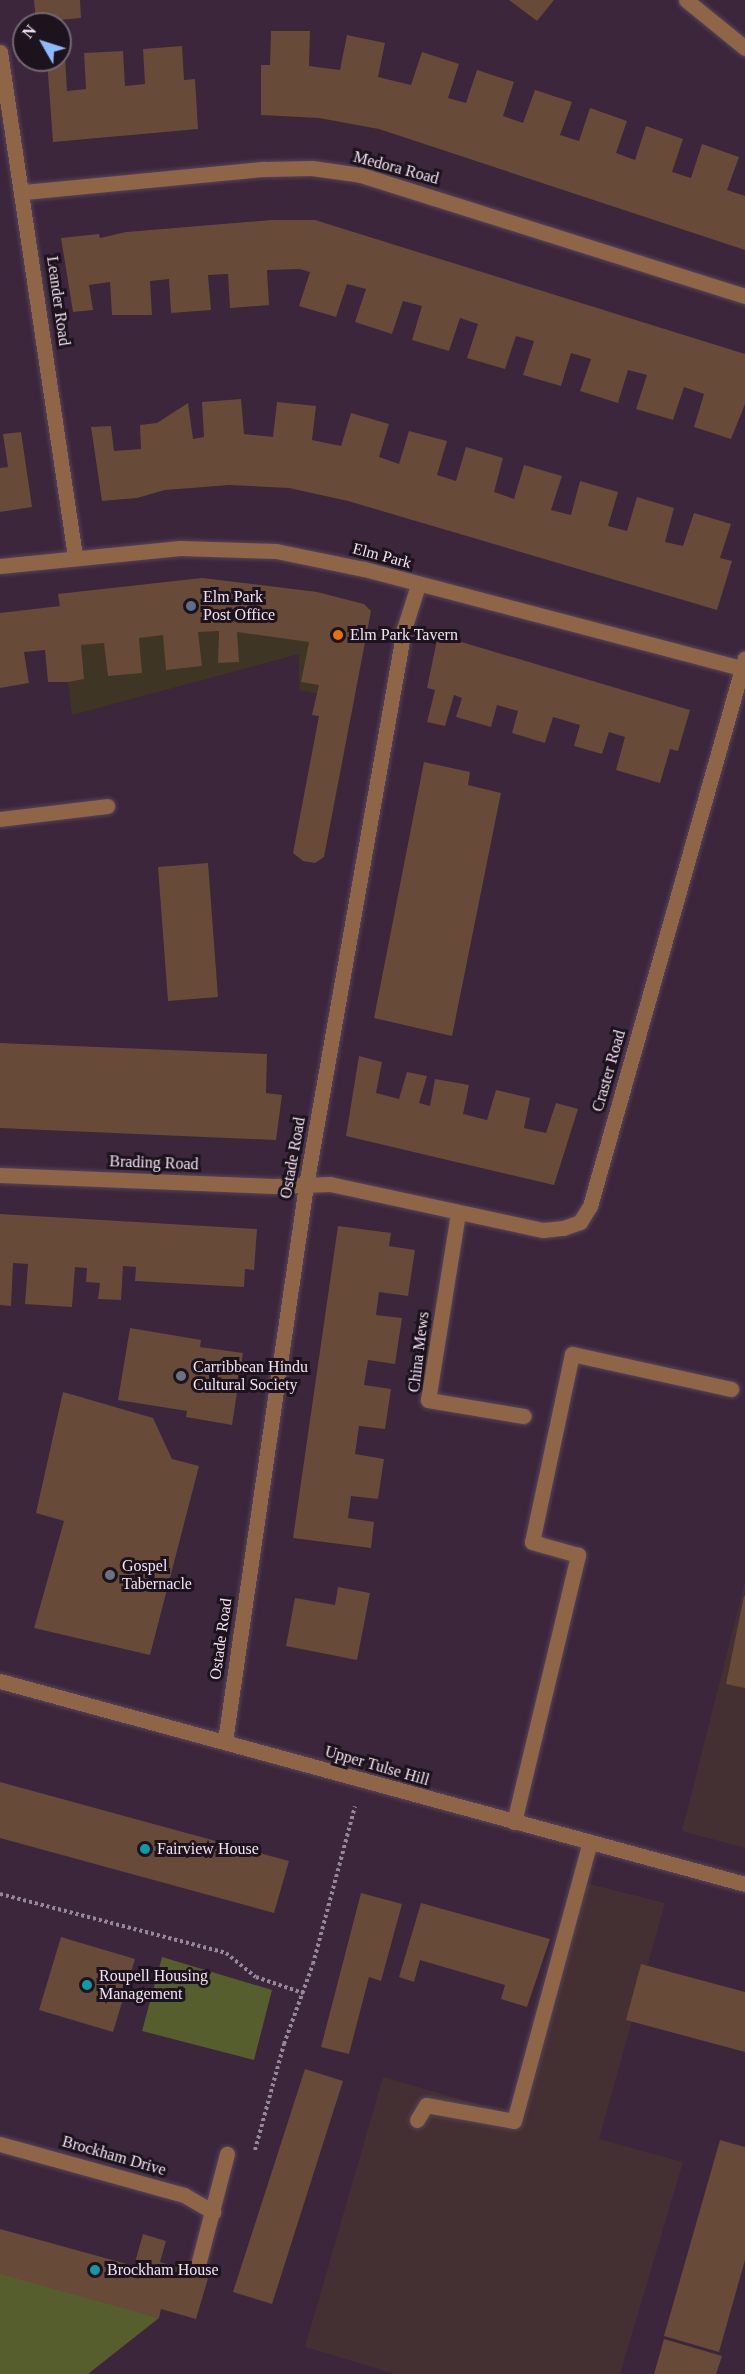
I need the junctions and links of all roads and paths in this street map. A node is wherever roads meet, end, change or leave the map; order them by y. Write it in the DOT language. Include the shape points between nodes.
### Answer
graph roads {
  1 [pos="686,0"];
  2 [pos="745,48"];
  3 [pos="0,52"];
  4 [pos="24,192"];
  5 [pos="745,296"];
  6 [pos="75,556"];
  7 [pos="0,566"];
  8 [pos="418,585"];
  9 [pos="744,665"];
  10 [pos="107,806"];
  11 [pos="0,819"];
  12 [pos="0,1175"];
  13 [pos="306,1185"];
  14 [pos="458,1213"];
  15 [pos="731,1389"];
  16 [pos="524,1416"];
  17 [pos="0,1682"];
  18 [pos="225,1741"];
  19 [pos="363,1780"];
  20 [pos="514,1822"];
  21 [pos="590,1842"];
  22 [pos="745,1884"];
  23 [pos="0,1893"];
  24 [pos="303,1993"];
  25 [pos="417,2120"];
  26 [pos="0,2144"];
  27 [pos="227,2154"];
  28 [pos="214,2212"];
  29 [pos="198,2265"];
  1 -- 2 [label="street"];
  3 -- 4 [label="street, Leander Road"];
  4 -- 5 [label="street, Medora Road" via="265,169 312,168 362,175"];
  4 -- 6 [label="street, Leander Road"];
  6 -- 7 [label="street, Elm Park"];
  6 -- 8 [label="street, Elm Park" via="180,548 266,550 343,564"];
  8 -- 9 [label="street, Elm Park"];
  8 -- 13 [label="street, Ostade Road" via="407,611"];
  9 -- 14 [label="street, Craster Road" via="590,1206 580,1222 553,1229"];
  10 -- 11 [label="street"];
  12 -- 13 [label="street, Brading Road"];
  13 -- 14 [label="street, Craster Road" via="355,1188"];
  13 -- 18 [label="street, Ostade Road"];
  14 -- 16 [label="street, China Mews" via="428,1400"];
  15 -- 20 [label="street" via="572,1354 532,1542 578,1555"];
  17 -- 18 [label="street, Upper Tulse Hill"];
  18 -- 19 [label="street, Upper Tulse Hill"];
  19 -- 20 [label="street, Upper Tulse Hill"];
  19 -- 24 [label="path"];
  20 -- 21 [label="street, Upper Tulse Hill"];
  21 -- 22 [label="street, Upper Tulse Hill"];
  21 -- 25 [label="street" via="514,2121 426,2105"];
  23 -- 24 [label="path" via="226,1953 256,1977"];
  24 -- 27 [label="path" via="284,2044 252,2160"];
  26 -- 28 [label="street, Brockham Drive" via="184,2195"];
  27 -- 28 [label="street"];
  28 -- 29 [label="street"];
}
